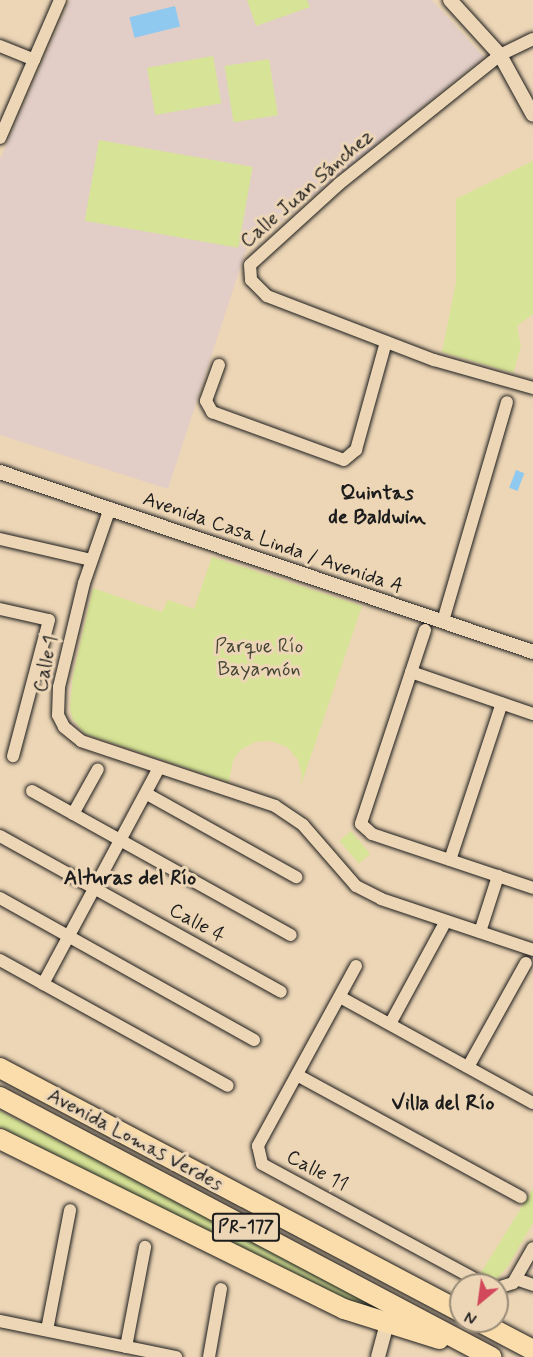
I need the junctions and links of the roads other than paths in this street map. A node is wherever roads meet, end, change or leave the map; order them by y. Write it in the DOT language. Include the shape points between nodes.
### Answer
graph roads {
  1 [pos="60,0"];
  2 [pos="450,0"];
  3 [pos="533,39"];
  4 [pos="0,46"];
  5 [pos="500,55"];
  6 [pos="34,60"];
  7 [pos="533,116"];
  8 [pos="0,137"];
  9 [pos="386,342"];
  10 [pos="219,365"];
  11 [pos="533,388"];
  12 [pos="507,402"];
  13 [pos="0,472"];
  14 [pos="110,508"];
  15 [pos="0,539"];
  16 [pos="91,560"];
  17 [pos="0,609"];
  18 [pos="442,621"];
  19 [pos="425,630"];
  20 [pos="533,652"];
  21 [pos="411,672"];
  22 [pos="502,703"];
  23 [pos="533,714"];
  24 [pos="13,756"];
  25 [pos="159,768"];
  26 [pos="98,769"];
  27 [pos="32,791"];
  28 [pos="147,794"];
  29 [pos="73,814"];
  30 [pos="0,836"];
  31 [pos="121,841"];
  32 [pos="450,860"];
  33 [pos="498,876"];
  34 [pos="296,877"];
  35 [pos="533,888"];
  36 [pos="95,889"];
  37 [pos="0,898"];
  38 [pos="446,921"];
  39 [pos="480,932"];
  40 [pos="291,935"];
  41 [pos="69,936"];
  42 [pos="533,950"];
  43 [pos="0,960"];
  44 [pos="526,963"];
  45 [pos="356,966"];
  46 [pos="43,984"];
  47 [pos="281,992"];
  48 [pos="340,997"];
  49 [pos="390,1024"];
  50 [pos="254,1040"];
  51 [pos="468,1067"];
  52 [pos="0,1068"];
  53 [pos="297,1075"];
  54 [pos="228,1086"];
  55 [pos="0,1097"];
  56 [pos="533,1103"];
  57 [pos="0,1139"];
  58 [pos="521,1197"];
  59 [pos="70,1210"];
  60 [pos="145,1247"];
  61 [pos="533,1248"];
  62 [pos="464,1273"];
  63 [pos="516,1279"];
  64 [pos="509,1285"];
  65 [pos="533,1285"];
  66 [pos="221,1289"];
  67 [pos="449,1306"];
  68 [pos="0,1321"];
  69 [pos="387,1323"];
  70 [pos="47,1330"];
  71 [pos="501,1333"];
  72 [pos="126,1347"];
  73 [pos="533,1350"];
  74 [pos="176,1357"];
  75 [pos="209,1357"];
  76 [pos="378,1357"];
  77 [pos="490,1357"];
  1 -- 6 [label="street"];
  2 -- 5 [label="street"];
  3 -- 5 [label="street"];
  4 -- 6 [label="street"];
  5 -- 7 [label="street"];
  5 -- 9 [label="street, Calle Juan Sánchez" via="339,184 249,265 251,280 267,296"];
  6 -- 8 [label="street"];
  9 -- 10 [label="street" via="356,450 344,460 212,412 206,401"];
  9 -- 11 [label="street, Calle Juan Sánchez"];
  12 -- 18 [label="street"];
  13 -- 14 [label="street, Avenida Casa Linda / Avenida A"];
  14 -- 16 [label="street, Calle 1"];
  14 -- 18 [label="street, Avenida Casa Linda / Avenida A"];
  15 -- 16 [label="street"];
  16 -- 25 [label="street, Calle 1" via="59,687 58,716 64,727 81,741"];
  17 -- 24 [label="street" via="49,620"];
  18 -- 20 [label="street, Avenida Casa Linda / Avenida A"];
  19 -- 21 [label="street"];
  21 -- 22 [label="street"];
  21 -- 32 [label="street" via="361,824 372,834"];
  22 -- 23 [label="street"];
  22 -- 32 [label="street"];
  25 -- 28 [label="street"];
  25 -- 38 [label="street, Calle 1" via="275,806 303,825 356,886"];
  26 -- 29 [label="street"];
  27 -- 29 [label="street"];
  28 -- 31 [label="street"];
  28 -- 34 [label="street"];
  29 -- 31 [label="street"];
  30 -- 36 [label="street, Calle 4"];
  31 -- 36 [label="street"];
  31 -- 40 [label="street"];
  32 -- 33 [label="street"];
  33 -- 35 [label="street"];
  33 -- 39 [label="street"];
  36 -- 41 [label="street"];
  36 -- 47 [label="street, Calle 4"];
  37 -- 41 [label="street"];
  38 -- 39 [label="street, Calle 1"];
  38 -- 49 [label="street"];
  39 -- 42 [label="street, Calle 1"];
  41 -- 46 [label="street"];
  41 -- 50 [label="street"];
  43 -- 46 [label="street"];
  44 -- 51 [label="street"];
  45 -- 48 [label="street, Calle 11"];
  46 -- 54 [label="street"];
  48 -- 49 [label="street"];
  48 -- 53 [label="street, Calle 11"];
  49 -- 51 [label="street"];
  51 -- 56 [label="street"];
  52 -- 67 [label="highway, Avenida Lomas Verdes / PR-177"];
  53 -- 58 [label="street"];
  53 -- 62 [label="street, Calle 11" via="258,1146 262,1164"];
  55 -- 77 [label="highway, Avenida Lomas Verdes / PR-177"];
  57 -- 69 [label="highway" via="344,1309"];
  59 -- 70 [label="street"];
  60 -- 72 [label="street"];
  61 -- 63 [label="street"];
  63 -- 64 [label="street"];
  63 -- 65 [label="street"];
  66 -- 75 [label="street"];
  68 -- 70 [label="street"];
  69 -- 76 [label="street"];
  69 -- 77 [label="highway"];
  70 -- 72 [label="street"];
  71 -- 73 [label="highway"];
  72 -- 74 [label="street"];
}
